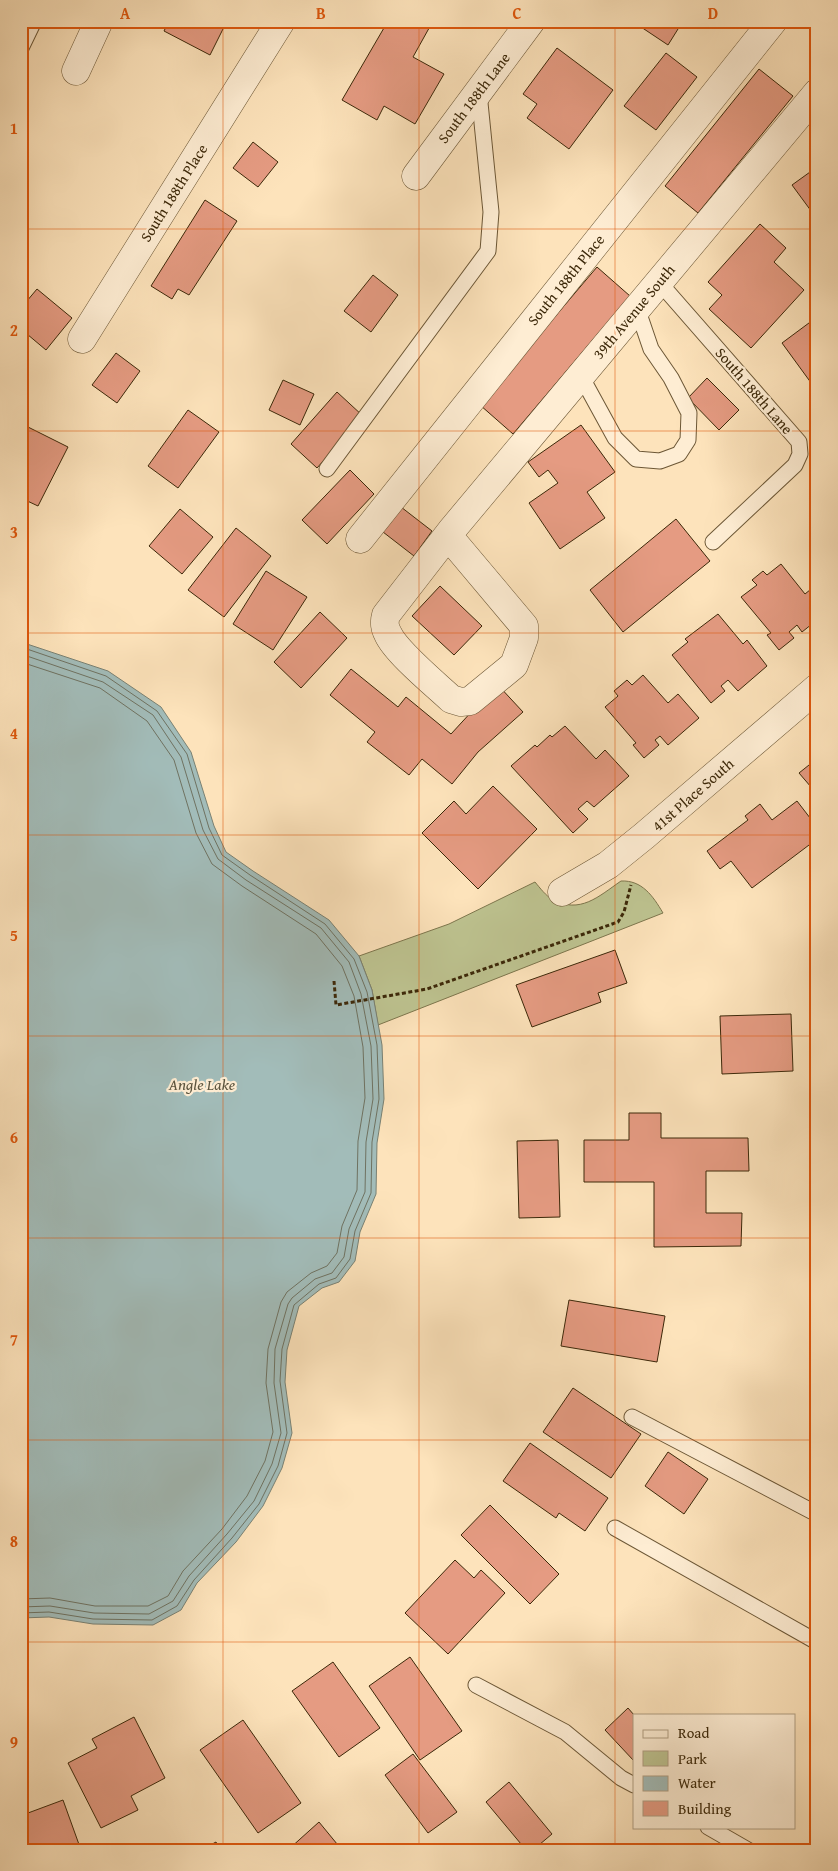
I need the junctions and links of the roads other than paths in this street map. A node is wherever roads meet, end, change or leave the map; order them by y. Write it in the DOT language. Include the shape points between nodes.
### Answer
graph roads {
  1 [pos="34,21"];
  2 [pos="99,21"];
  3 [pos="281,21"];
  4 [pos="531,21"];
  5 [pos="773,21"];
  6 [pos="21,48"];
  7 [pos="76,71"];
  8 [pos="479,92"];
  9 [pos="817,93"];
  10 [pos="416,176"];
  11 [pos="659,282"];
  12 [pos="638,308"];
  13 [pos="82,339"];
  14 [pos="581,376"];
  15 [pos="327,469"];
  16 [pos="451,532"];
  17 [pos="360,539"];
  18 [pos="713,542"];
  19 [pos="817,688"];
  20 [pos="562,892"];
  21 [pos="632,1417"];
  22 [pos="817,1514"];
  23 [pos="615,1528"];
  24 [pos="817,1642"];
  25 [pos="476,1685"];
  26 [pos="633,1785"];
  27 [pos="710,1828"];
  28 [pos="748,1850"];
  1 -- 6 [label="lane"];
  2 -- 7 [label="street"];
  3 -- 13 [label="street, South 188th Place"];
  4 -- 8 [label="street, South 188th Lane"];
  5 -- 17 [label="street, South 188th Place"];
  8 -- 10 [label="street, South 188th Lane"];
  8 -- 15 [label="lane" via="491,212 488,251"];
  9 -- 11 [label="street, 39th Avenue South"];
  11 -- 12 [label="street, 39th Avenue South"];
  11 -- 18 [label="lane, South 188th Lane" via="799,442 800,454 795,465"];
  12 -- 14 [label="street, 39th Avenue South"];
  12 -- 14 [label="lane" via="651,349 688,413 688,440 679,454 660,461 636,459 615,438"];
  14 -- 16 [label="street, 39th Avenue South"];
  16 -- 16 [label="street, 39th Avenue South" via="386,614 384,623 396,646 451,699 461,702 470,701 514,665 524,638 524,626 450,538"];
  19 -- 20 [label="street, 41st Place South" via="638,842 608,865"];
  21 -- 22 [label="lane"];
  23 -- 24 [label="lane"];
  25 -- 26 [label="lane" via="565,1732"];
  27 -- 28 [label="lane"];
}
